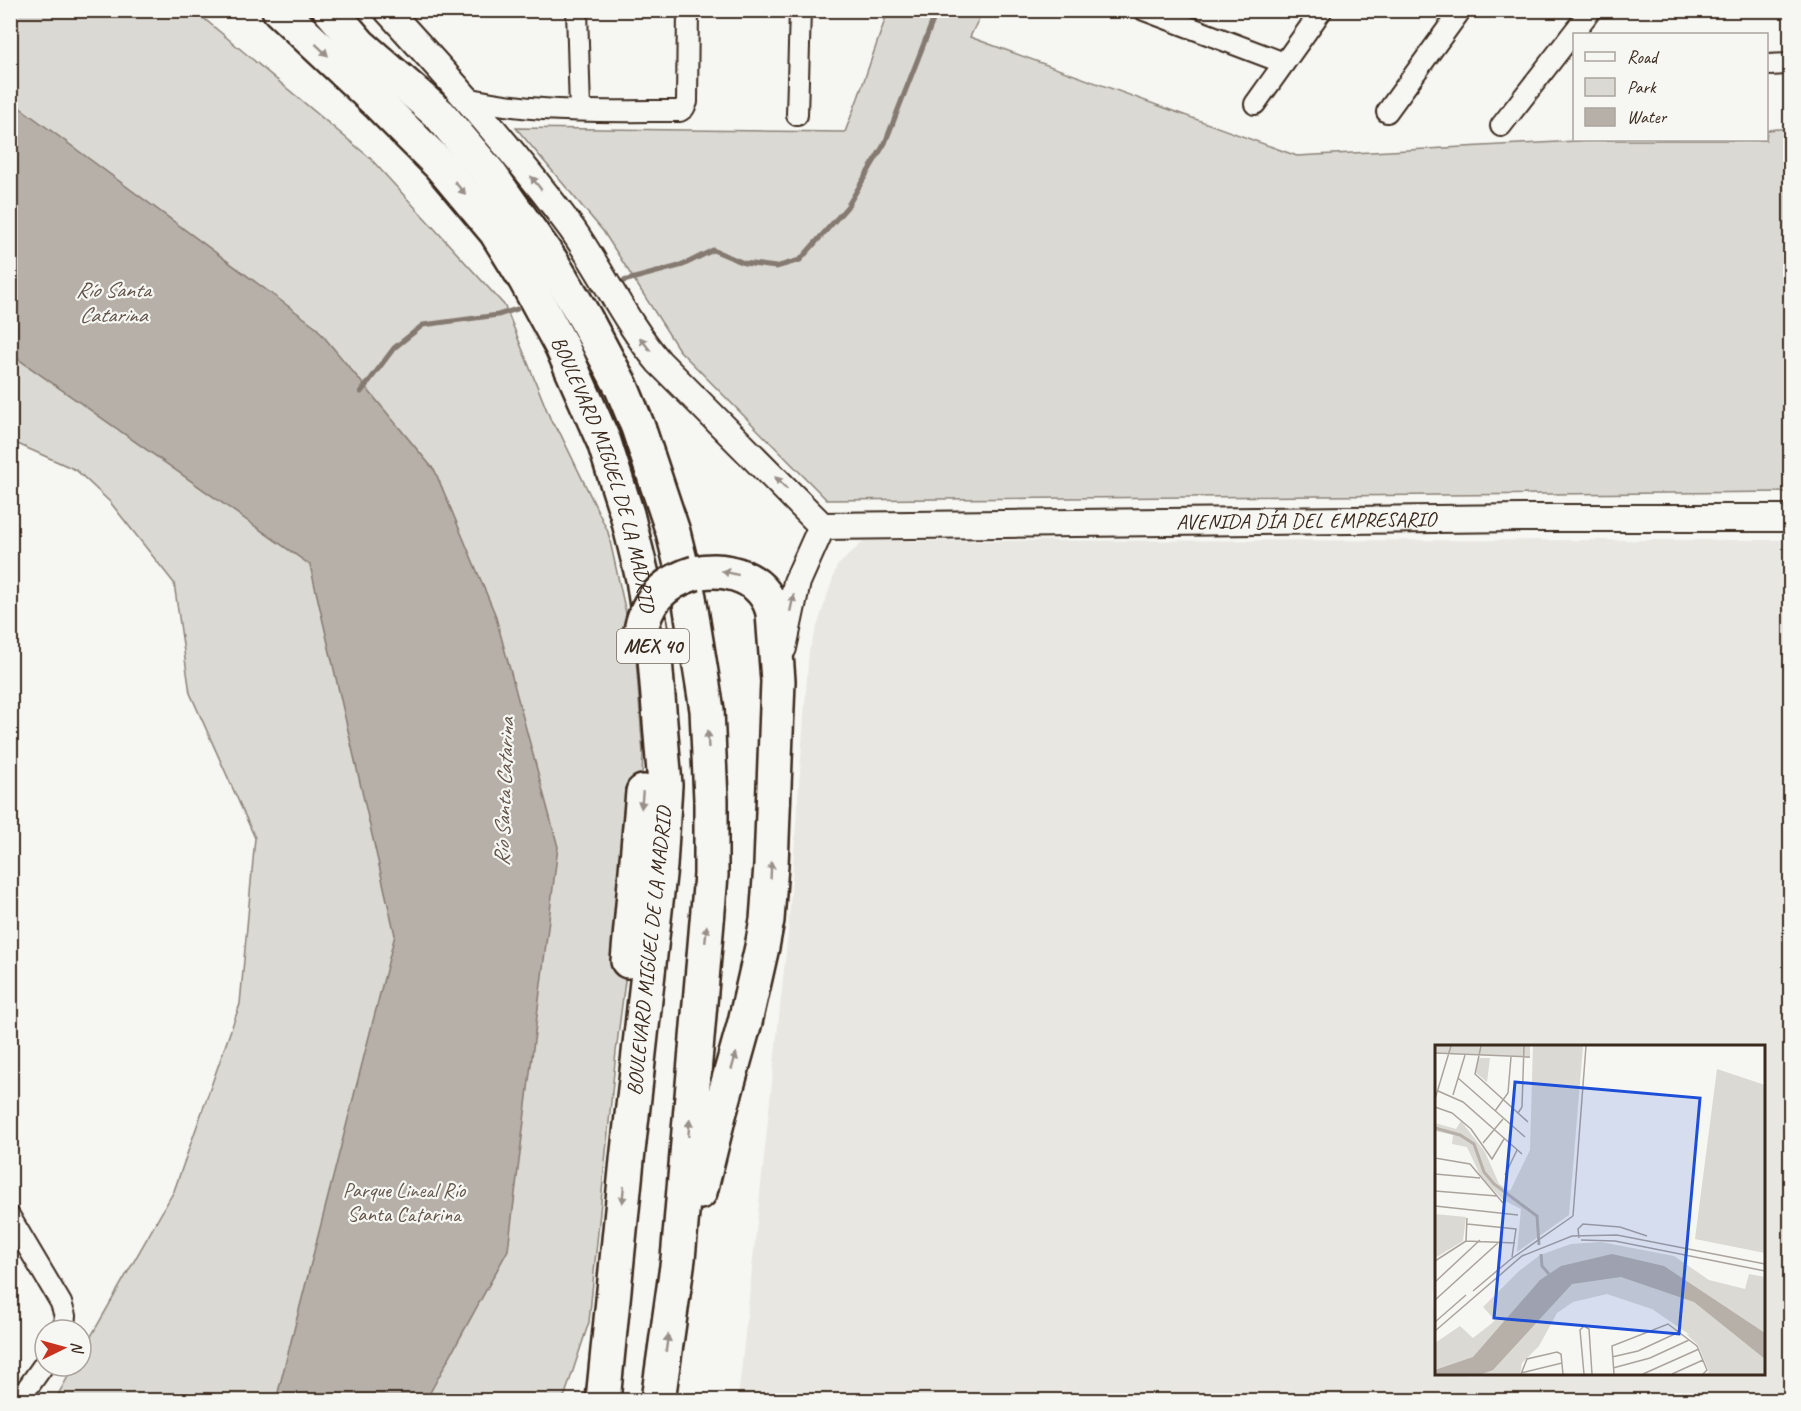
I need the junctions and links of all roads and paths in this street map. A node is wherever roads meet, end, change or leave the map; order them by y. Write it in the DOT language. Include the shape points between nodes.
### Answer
graph roads {
  1 [pos="279,10"];
  2 [pos="387,10"];
  3 [pos="392,10"];
  4 [pos="577,10"];
  5 [pos="688,10"];
  6 [pos="800,10"];
  7 [pos="1144,10"];
  8 [pos="1322,10"];
  9 [pos="1461,10"];
  10 [pos="1591,10"];
  11 [pos="334,13"];
  12 [pos="1577,33"];
  13 [pos="1571,44"];
  14 [pos="1284,63"];
  15 [pos="1791,64"];
  16 [pos="1768,65"];
  17 [pos="475,100"];
  18 [pos="1255,104"];
  19 [pos="580,110"];
  20 [pos="1387,112"];
  21 [pos="797,115"];
  22 [pos="1502,126"];
  23 [pos="1791,518"];
  24 [pos="822,525"];
  25 [pos="778,681"];
  26 [pos="627,1160"];
  27 [pos="10,1217"];
  28 [pos="678,1259"];
  29 [pos="65,1318"];
  30 [pos="35,1378"];
  31 [pos="20,1401"];
  32 [pos="603,1401"];
  33 [pos="658,1401"];
  1 -- 26 [label="highway, BOULEVARD MIGUEL DE LA MADRID / MEX 40, one-way" via="439,164 496,232 562,347 604,442 627,514 643,579 655,660 665,785 660,866"];
  2 -- 17 [label="street"];
  3 -- 17 [label="street"];
  4 -- 19 [label="street"];
  5 -- 19 [label="street" via="684,108"];
  6 -- 21 [label="street"];
  7 -- 14 [label="street"];
  8 -- 14 [label="street"];
  9 -- 20 [label="street"];
  10 -- 12 [label="street"];
  28 -- 11 [label="highway, BOULEVARD MIGUEL DE LA MADRID / MEX 40, one-way" via="711,876 711,800 707,711 689,597 673,532 621,386 551,261 489,173 440,115 360,45"];
  13 -- 22 [label="street"];
  14 -- 18 [label="street"];
  15 -- 16 [label="street"];
  17 -- 19 [label="street"];
  24 -- 17 [label="street, one-way" via="659,362 574,232"];
  23 -- 24 [label="street, AVENIDA DÍA DEL EMPRESARIO"];
  25 -- 24 [label="street, one-way" via="796,589"];
  25 -- 26 [label="highway, one-way, bridge" via="771,603 761,588 747,579 728,572 701,572 669,584 650,604 640,637 645,743 643,797 614,1096 616,1127"];
  28 -- 25 [label="highway, one-way" via="696,1213 762,947 770,883"];
  26 -- 32 [label="highway, BOULEVARD MIGUEL DE LA MADRID / MEX 40, one-way"];
  27 -- 29 [label="street" via="61,1303"];
  33 -- 28 [label="highway, BOULEVARD MIGUEL DE LA MADRID / MEX 40, one-way"];
  30 -- 31 [label="street"];
}
